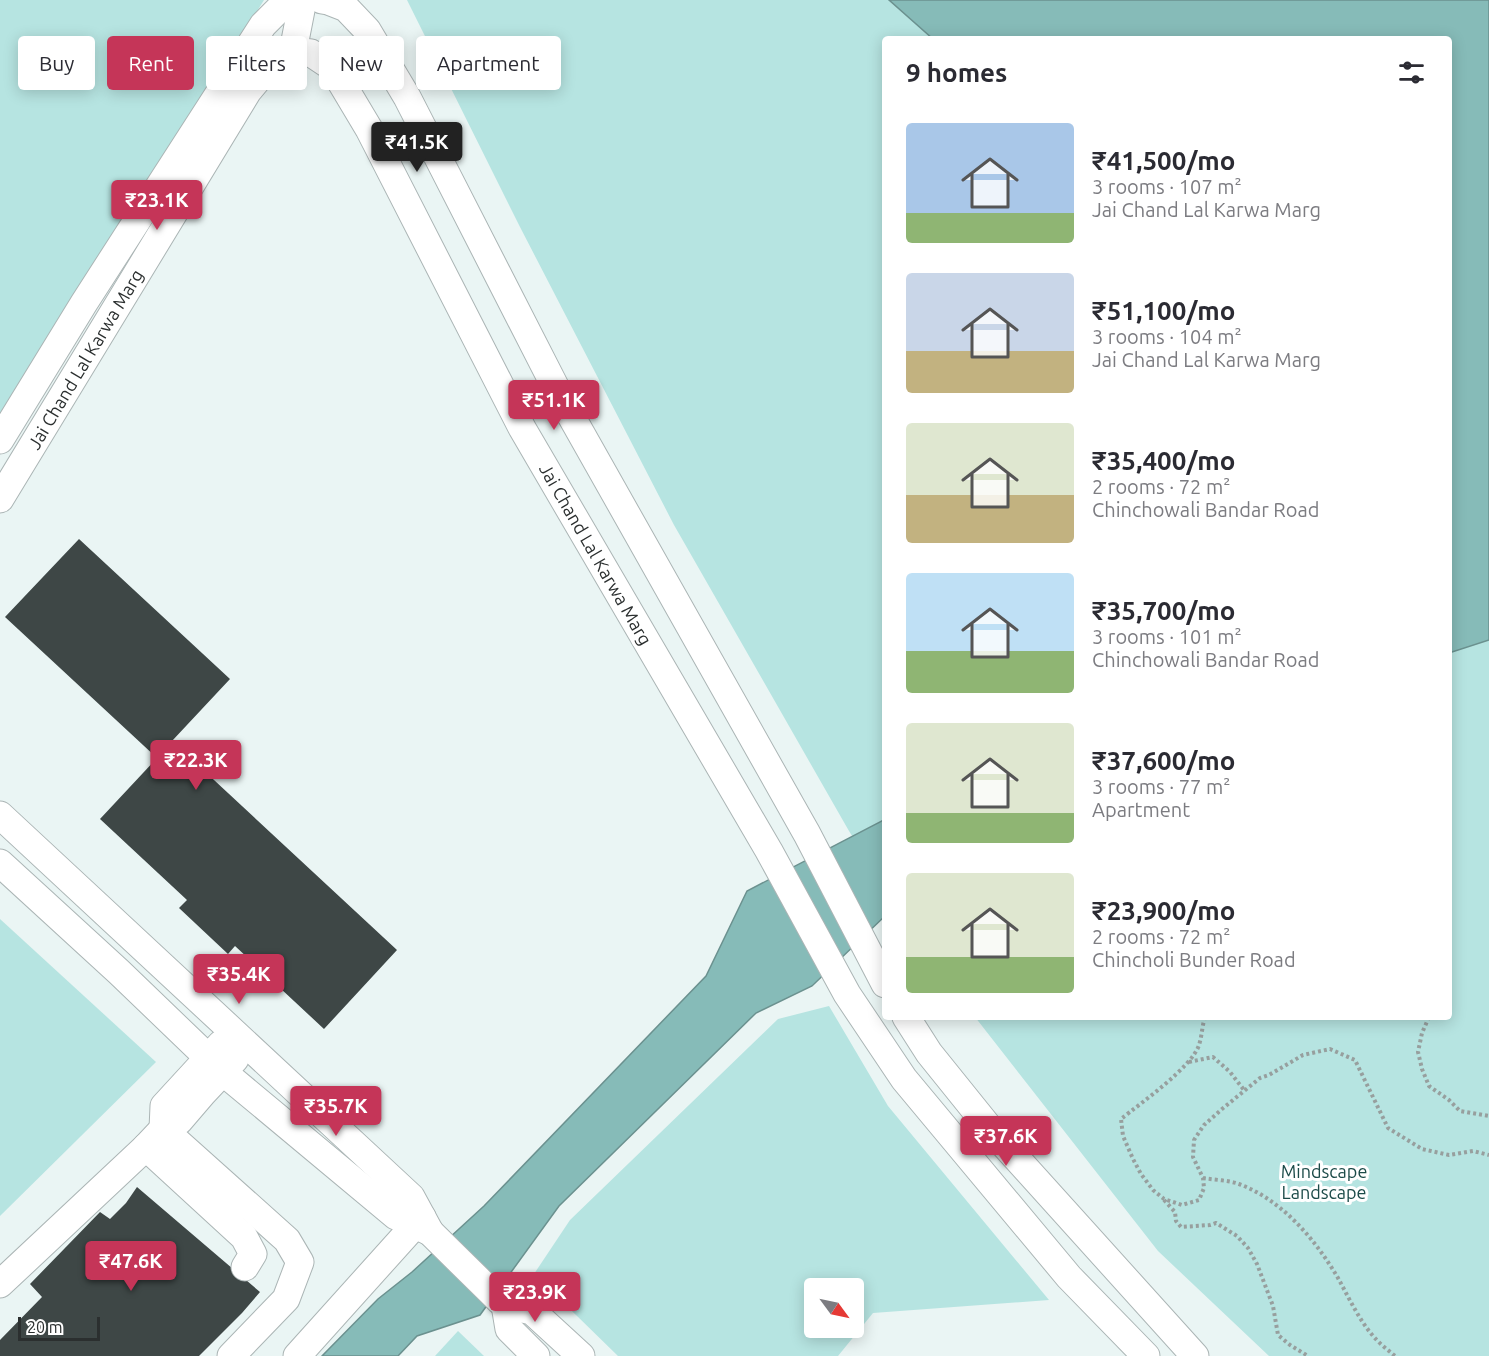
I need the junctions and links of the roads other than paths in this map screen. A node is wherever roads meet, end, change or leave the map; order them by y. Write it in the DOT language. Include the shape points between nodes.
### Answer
graph roads {
  1 [pos="299,0"];
  2 [pos="303,0"];
  3 [pos="322,0"];
  4 [pos="296,36"];
  5 [pos="307,52"];
  6 [pos="249,90"];
  7 [pos="0,440"];
  8 [pos="0,499"];
  9 [pos="0,815"];
  10 [pos="0,863"];
  11 [pos="882,980"];
  12 [pos="908,1020"];
  13 [pos="241,1038"];
  14 [pos="215,1065"];
  15 [pos="154,1138"];
  16 [pos="425,1228"];
  17 [pos="245,1268"];
  18 [pos="0,1284"];
  19 [pos="502,1302"];
  20 [pos="231,1356"];
  21 [pos="297,1356"];
  22 [pos="536,1356"];
  23 [pos="580,1356"];
  24 [pos="1146,1356"];
  25 [pos="1195,1356"];
  1 -- 7 [label="street, Jai Chand Lal Karwa Marg" via="282,6 262,25"];
  2 -- 4 [label="street"];
  3 -- 11 [label="street" via="346,9 367,30 407,97 561,398 807,834"];
  5 -- 24 [label="street, Jai Chand Lal Karwa Marg" via="332,68 369,129 522,428 769,851 847,994 904,1079 1069,1277"];
  6 -- 8 [label="street, Jai Chand Lal Karwa Marg"];
  9 -- 13 [label="street"];
  10 -- 14 [label="street"];
  12 -- 25 [label="street" via="929,1053 991,1130"];
  13 -- 14 [label="street"];
  13 -- 16 [label="street" via="411,1197"];
  14 -- 15 [label="street" via="203,1093 179,1121"];
  14 -- 16 [label="street" via="396,1216"];
  15 -- 17 [label="street" via="244,1237 253,1254"];
  15 -- 18 [label="street"];
  15 -- 20 [label="street" via="287,1240 300,1263 286,1299"];
  16 -- 19 [label="street"];
  16 -- 21 [label="street"];
  19 -- 22 [label="street" via="508,1329"];
  19 -- 23 [label="street" via="532,1311"];
}
